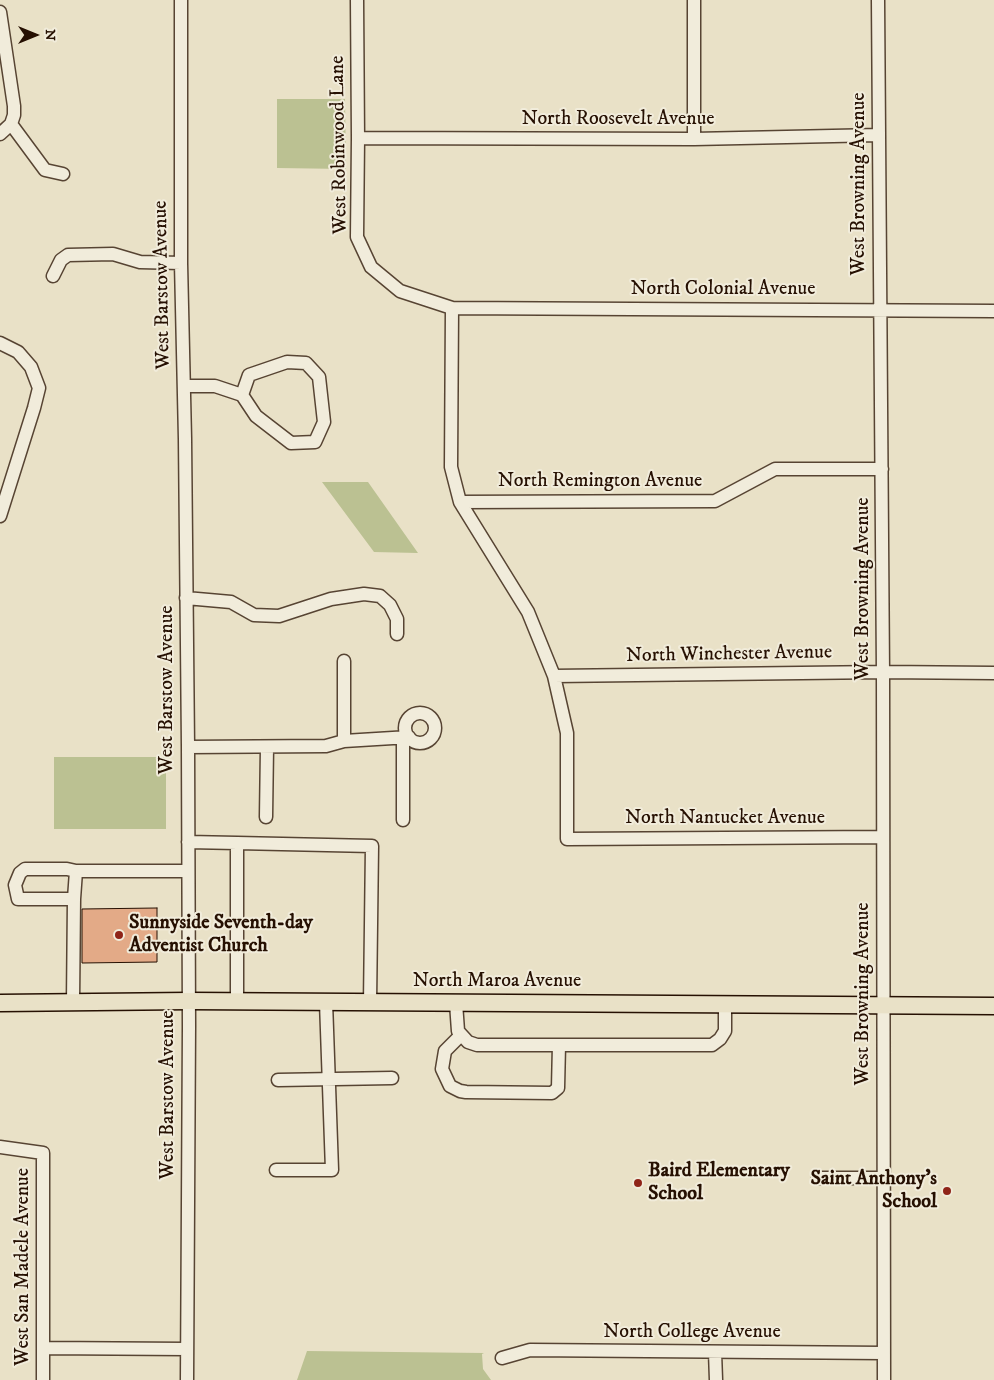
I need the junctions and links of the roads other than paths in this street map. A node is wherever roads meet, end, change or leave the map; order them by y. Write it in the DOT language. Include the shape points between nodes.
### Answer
graph roads {
  1 [pos="181,0"];
  2 [pos="357,0"];
  3 [pos="694,0"];
  4 [pos="878,0"];
  5 [pos="0,12"];
  6 [pos="11,124"];
  7 [pos="0,134"];
  8 [pos="879,135"];
  9 [pos="358,138"];
  10 [pos="694,139"];
  11 [pos="63,174"];
  12 [pos="181,262"];
  13 [pos="53,276"];
  14 [pos="452,308"];
  15 [pos="880,310"];
  16 [pos="994,311"];
  17 [pos="0,343"];
  18 [pos="184,386"];
  19 [pos="242,395"];
  20 [pos="882,469"];
  21 [pos="460,502"];
  22 [pos="0,516"];
  23 [pos="186,598"];
  24 [pos="397,634"];
  25 [pos="344,661"];
  26 [pos="883,672"];
  27 [pos="994,673"];
  28 [pos="554,676"];
  29 [pos="344,741"];
  30 [pos="188,747"];
  31 [pos="267,747"];
  32 [pos="266,817"];
  33 [pos="403,820"];
  34 [pos="883,837"];
  35 [pos="188,842"];
  36 [pos="238,843"];
  37 [pos="76,871"];
  38 [pos="187,871"];
  39 [pos="74,899"];
  40 [pos="189,1001"];
  41 [pos="73,1002"];
  42 [pos="237,1002"];
  43 [pos="326,1002"];
  44 [pos="370,1002"];
  45 [pos="0,1003"];
  46 [pos="456,1003"];
  47 [pos="725,1005"];
  48 [pos="883,1006"];
  49 [pos="994,1006"];
  50 [pos="461,1035"];
  51 [pos="560,1045"];
  52 [pos="392,1078"];
  53 [pos="278,1080"];
  54 [pos="328,1080"];
  55 [pos="0,1147"];
  56 [pos="276,1170"];
  57 [pos="818,1178"];
  58 [pos="884,1178"];
  59 [pos="43,1348"];
  60 [pos="187,1349"];
  61 [pos="716,1352"];
  62 [pos="883,1353"];
  63 [pos="502,1358"];
  64 [pos="43,1380"];
  65 [pos="186,1380"];
  66 [pos="716,1380"];
  67 [pos="884,1380"];
  1 -- 12 [label="street, West Barstow Avenue"];
  2 -- 9 [label="street, West Robinwood Lane"];
  3 -- 10 [label="street"];
  4 -- 8 [label="street, West Browning Avenue"];
  5 -- 6 [label="street" via="14,106"];
  6 -- 7 [label="street"];
  6 -- 11 [label="street" via="45,170"];
  8 -- 10 [label="street, North Roosevelt Avenue"];
  8 -- 15 [label="street, West Browning Avenue"];
  9 -- 10 [label="street, North Roosevelt Avenue"];
  9 -- 14 [label="street, West Robinwood Lane" via="357,237 371,267 400,291"];
  12 -- 13 [label="street" via="140,262 113,254 68,254"];
  12 -- 18 [label="street, West Barstow Avenue"];
  14 -- 15 [label="street, North Colonial Avenue"];
  14 -- 21 [label="street" via="451,467"];
  15 -- 16 [label="street, North Colonial Avenue"];
  15 -- 20 [label="street, West Browning Avenue"];
  17 -- 22 [label="street" via="18,352 31,367 39,388"];
  18 -- 19 [label="street" via="215,386"];
  18 -- 23 [label="street, West Barstow Avenue"];
  19 -- 19 [label="street" via="256,416 291,443 315,442 324,422 319,376 306,363 287,362 249,375"];
  20 -- 21 [label="street, North Remington Avenue" via="775,469 715,500"];
  20 -- 26 [label="street, West Browning Avenue"];
  21 -- 28 [label="street" via="528,612"];
  23 -- 24 [label="street" via="231,602 254,615 278,616 331,599 364,594 380,596 397,618"];
  23 -- 30 [label="street, West Barstow Avenue"];
  25 -- 29 [label="street"];
  26 -- 27 [label="street, North Winchester Avenue"];
  26 -- 28 [label="street, North Winchester Avenue"];
  26 -- 34 [label="street, West Browning Avenue"];
  28 -- 34 [label="street, North Nantucket Avenue" via="567,733 567,839"];
  29 -- 31 [label="street" via="326,746"];
  29 -- 33 [label="street" via="406,738"];
  30 -- 31 [label="street"];
  30 -- 35 [label="street, West Barstow Avenue"];
  31 -- 32 [label="street"];
  34 -- 48 [label="street, West Browning Avenue"];
  35 -- 36 [label="street"];
  35 -- 38 [label="street, West Barstow Avenue"];
  36 -- 42 [label="street"];
  36 -- 44 [label="street" via="372,846"];
  37 -- 38 [label="street"];
  37 -- 39 [label="street"];
  37 -- 39 [label="street" via="25,869 15,884 18,899"];
  38 -- 40 [label="street, West Barstow Avenue"];
  39 -- 41 [label="street"];
  40 -- 41 [label="main road, North Maroa Avenue"];
  40 -- 42 [label="main road, North Maroa Avenue"];
  40 -- 60 [label="street, West Barstow Avenue"];
  41 -- 45 [label="main road, North Maroa Avenue"];
  42 -- 43 [label="main road, North Maroa Avenue"];
  43 -- 44 [label="main road, North Maroa Avenue"];
  43 -- 54 [label="street"];
  44 -- 46 [label="main road, North Maroa Avenue"];
  46 -- 47 [label="main road, North Maroa Avenue"];
  46 -- 50 [label="street" via="457,1026"];
  47 -- 48 [label="main road, North Maroa Avenue"];
  47 -- 51 [label="street" via="725,1031 712,1045"];
  48 -- 49 [label="main road, North Maroa Avenue"];
  48 -- 58 [label="street, West Browning Avenue"];
  50 -- 51 [label="street" via="472,1044"];
  50 -- 51 [label="street" via="446,1051 442,1068 450,1086 466,1092 552,1093 558,1088"];
  52 -- 54 [label="street"];
  53 -- 54 [label="street"];
  54 -- 56 [label="street" via="332,1170"];
  55 -- 59 [label="street, West San Madele Avenue" via="43,1153"];
  57 -- 58 [label="street"];
  58 -- 62 [label="street, West Browning Avenue"];
  59 -- 60 [label="street"];
  59 -- 64 [label="street, West San Madele Avenue"];
  60 -- 65 [label="street, West Barstow Avenue"];
  61 -- 62 [label="street, North College Avenue"];
  61 -- 63 [label="street, North College Avenue" via="530,1350"];
  61 -- 66 [label="street"];
  62 -- 67 [label="street, West Browning Avenue"];
}
